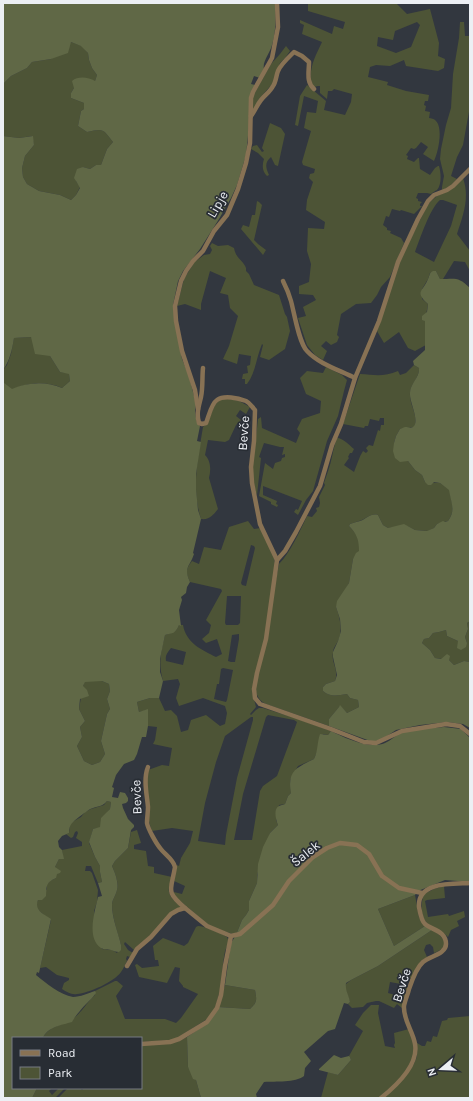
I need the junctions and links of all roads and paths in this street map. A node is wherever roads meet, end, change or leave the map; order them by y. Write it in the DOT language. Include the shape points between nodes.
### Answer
graph roads {
  1 [pos="277,3"];
  2 [pos="314,89"];
  3 [pos="251,116"];
  4 [pos="470,169"];
  5 [pos="283,281"];
  6 [pos="203,368"];
  7 [pos="355,378"];
  8 [pos="198,409"];
  9 [pos="277,560"];
  10 [pos="470,734"];
  11 [pos="148,767"];
  12 [pos="470,883"];
  13 [pos="422,893"];
  14 [pos="185,908"];
  15 [pos="231,936"];
  16 [pos="127,966"];
  17 [pos="142,1044"];
  18 [pos="381,1098"];
  1 -- 3 [label="street, Lipje" via="278,27 272,58 253,92"];
  2 -- 3 [label="street" via="309,81 309,62 294,52 282,64 274,86 262,98"];
  3 -- 8 [label="street, Lipje" via="250,143 238,189 227,215 186,271 181,281 176,306 182,351 195,390"];
  4 -- 7 [label="street" via="453,186 434,195 422,209 398,262 379,321"];
  5 -- 7 [label="street" via="305,350 315,358"];
  6 -- 8 [label="street"];
  7 -- 9 [label="street" via="320,486 285,551"];
  8 -- 9 [label="street, Bevče" via="199,423 202,424 206,423 217,400 224,398 246,401 255,410 252,483 260,524"];
  9 -- 10 [label="street" via="266,638 254,689 260,704 364,742 376,743 402,731 446,724 460,726"];
  11 -- 14 [label="street, Bevče" via="147,824 159,848 174,864 171,892"];
  12 -- 13 [label="street" via="444,883"];
  13 -- 15 [label="street, Šalek" via="400,888 382,876 369,854 357,845 340,844 327,848 313,858 289,881 273,905 240,934"];
  13 -- 18 [label="street, Bevče" via="420,914 428,926 443,934 446,944 442,951 418,967 412,981 404,1010 416,1044 415,1058 403,1076"];
  14 -- 15 [label="street" via="206,926"];
  14 -- 16 [label="street" via="171,914 151,938 137,949"];
  15 -- 17 [label="street" via="221,995 217,1008 207,1022 184,1038 170,1042"];
}
